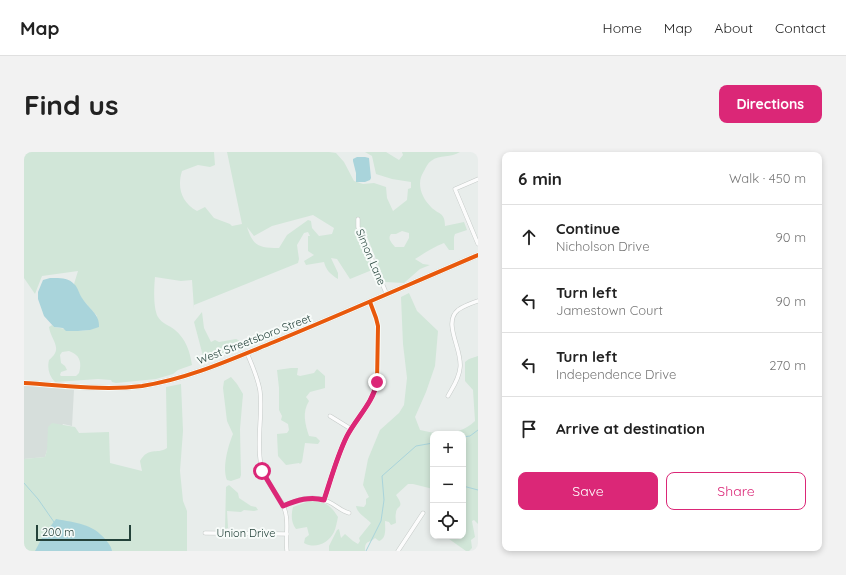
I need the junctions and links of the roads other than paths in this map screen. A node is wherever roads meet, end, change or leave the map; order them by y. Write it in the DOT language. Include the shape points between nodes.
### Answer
graph roads {
  1 [pos="478,179"];
  2 [pos="358,219"];
  3 [pos="478,244"];
  4 [pos="478,255"];
  5 [pos="387,294"];
  6 [pos="478,301"];
  7 [pos="370,302"];
  8 [pos="247,353"];
  9 [pos="24,383"];
  10 [pos="448,396"];
  11 [pos="330,416"];
  12 [pos="351,429"];
  13 [pos="324,500"];
  14 [pos="283,506"];
  15 [pos="349,513"];
  16 [pos="423,514"];
  17 [pos="205,533"];
  18 [pos="287,534"];
  19 [pos="287,551"];
  20 [pos="398,551"];
  1 -- 3 [label="street" via="455,190"];
  2 -- 5 [label="street, Simon Lane" via="358,227"];
  4 -- 5 [label="main road, West Streetsboro Street"];
  5 -- 7 [label="main road, West Streetsboro Street"];
  6 -- 10 [label="street" via="457,310 452,318 461,368"];
  7 -- 8 [label="main road, West Streetsboro Street"];
  7 -- 12 [label="street" via="378,326 377,382 373,396"];
  8 -- 9 [label="main road, West Streetsboro Street" via="190,374 141,386 98,387"];
  8 -- 14 [label="street" via="260,392 260,464"];
  11 -- 12 [label="street"];
  12 -- 13 [label="street" via="340,452"];
  13 -- 14 [label="street" via="302,499"];
  13 -- 15 [label="street"];
  14 -- 18 [label="street" via="287,519"];
  16 -- 20 [label="street"];
  17 -- 18 [label="street, Union Drive"];
  18 -- 19 [label="street"];
}
